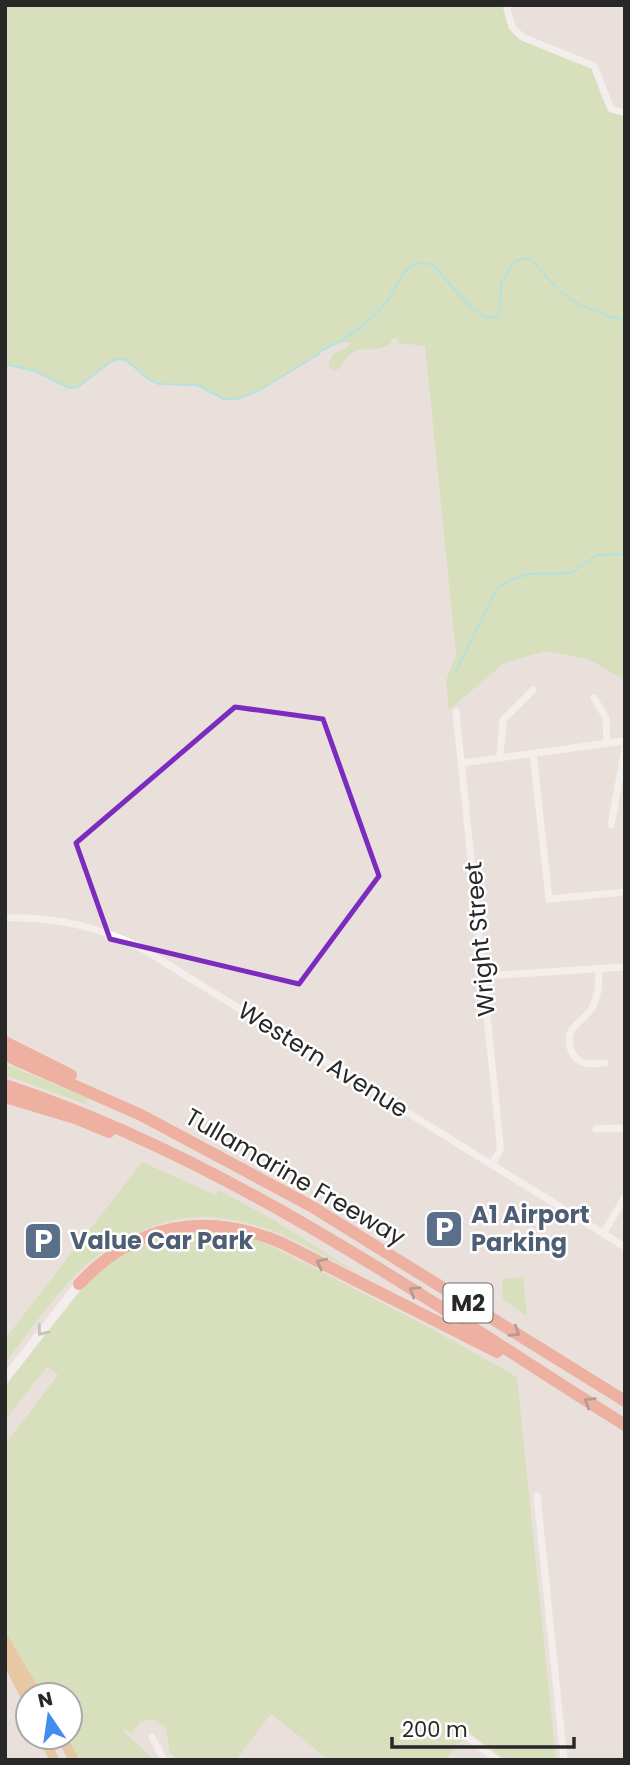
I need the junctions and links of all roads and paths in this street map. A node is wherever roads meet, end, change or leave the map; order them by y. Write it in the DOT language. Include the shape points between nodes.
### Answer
graph roads {
  1 [pos="506,5"];
  2 [pos="625,113"];
  3 [pos="533,690"];
  4 [pos="594,698"];
  5 [pos="456,712"];
  6 [pos="625,741"];
  7 [pos="607,742"];
  8 [pos="625,748"];
  9 [pos="533,753"];
  10 [pos="500,757"];
  11 [pos="463,763"];
  12 [pos="611,825"];
  13 [pos="625,892"];
  14 [pos="5,918"];
  15 [pos="625,967"];
  16 [pos="598,968"];
  17 [pos="483,976"];
  18 [pos="5,1042"];
  19 [pos="5,1055"];
  20 [pos="605,1063"];
  21 [pos="5,1085"];
  22 [pos="5,1097"];
  23 [pos="109,1100"];
  24 [pos="625,1128"];
  25 [pos="596,1129"];
  26 [pos="492,1164"];
  27 [pos="250,1194"];
  28 [pos="625,1197"];
  29 [pos="603,1234"];
  30 [pos="625,1247"];
  31 [pos="79,1284"];
  32 [pos="5,1378"];
  33 [pos="554,1380"];
  34 [pos="625,1401"];
  35 [pos="625,1425"];
  36 [pos="537,1496"];
  37 [pos="5,1641"];
  38 [pos="5,1657"];
  39 [pos="18,1681"];
  40 [pos="29,1681"];
  41 [pos="152,1737"];
  42 [pos="470,1739"];
  43 [pos="164,1760"];
  44 [pos="497,1760"];
  45 [pos="564,1760"];
  1 -- 2 [label="street" via="512,27 522,37 594,66 611,109"];
  3 -- 10 [label="street" via="503,720"];
  4 -- 7 [label="street" via="606,718"];
  5 -- 11 [label="street, Wright Street"];
  6 -- 7 [label="street"];
  7 -- 9 [label="street"];
  8 -- 12 [label="street"];
  9 -- 10 [label="street"];
  9 -- 13 [label="street" via="548,899"];
  10 -- 11 [label="street"];
  11 -- 17 [label="street, Wright Street"];
  14 -- 26 [label="street, Western Avenue" via="72,922 138,946"];
  15 -- 16 [label="street"];
  16 -- 17 [label="street"];
  16 -- 20 [label="street" via="600,984 594,1004 571,1031 569,1044 579,1061"];
  17 -- 26 [label="street, Wright Street" via="500,1143"];
  18 -- 23 [label="highway" via="103,1091"];
  19 -- 23 [label="highway, Tullamarine Freeway / M2"];
  21 -- 27 [label="highway, Tullamarine Freeway / M2" via="119,1127"];
  22 -- 27 [label="highway" via="83,1122"];
  23 -- 34 [label="highway, Tullamarine Freeway / M2, one-way" via="311,1206"];
  24 -- 25 [label="street"];
  26 -- 29 [label="street, Western Avenue"];
  33 -- 27 [label="highway, Tullamarine Freeway / M2, one-way" via="355,1254"];
  28 -- 29 [label="street"];
  29 -- 30 [label="street, Western Avenue"];
  31 -- 32 [label="street, one-way"];
  33 -- 31 [label="highway, one-way" via="282,1243 244,1229 192,1225 154,1233 105,1259"];
  35 -- 33 [label="highway, Tullamarine Freeway / M2, one-way"];
  36 -- 45 [label="street"];
  37 -- 40 [label="main road"];
  38 -- 39 [label="main road"];
  41 -- 43 [label="street"];
  42 -- 44 [label="street"];
}
